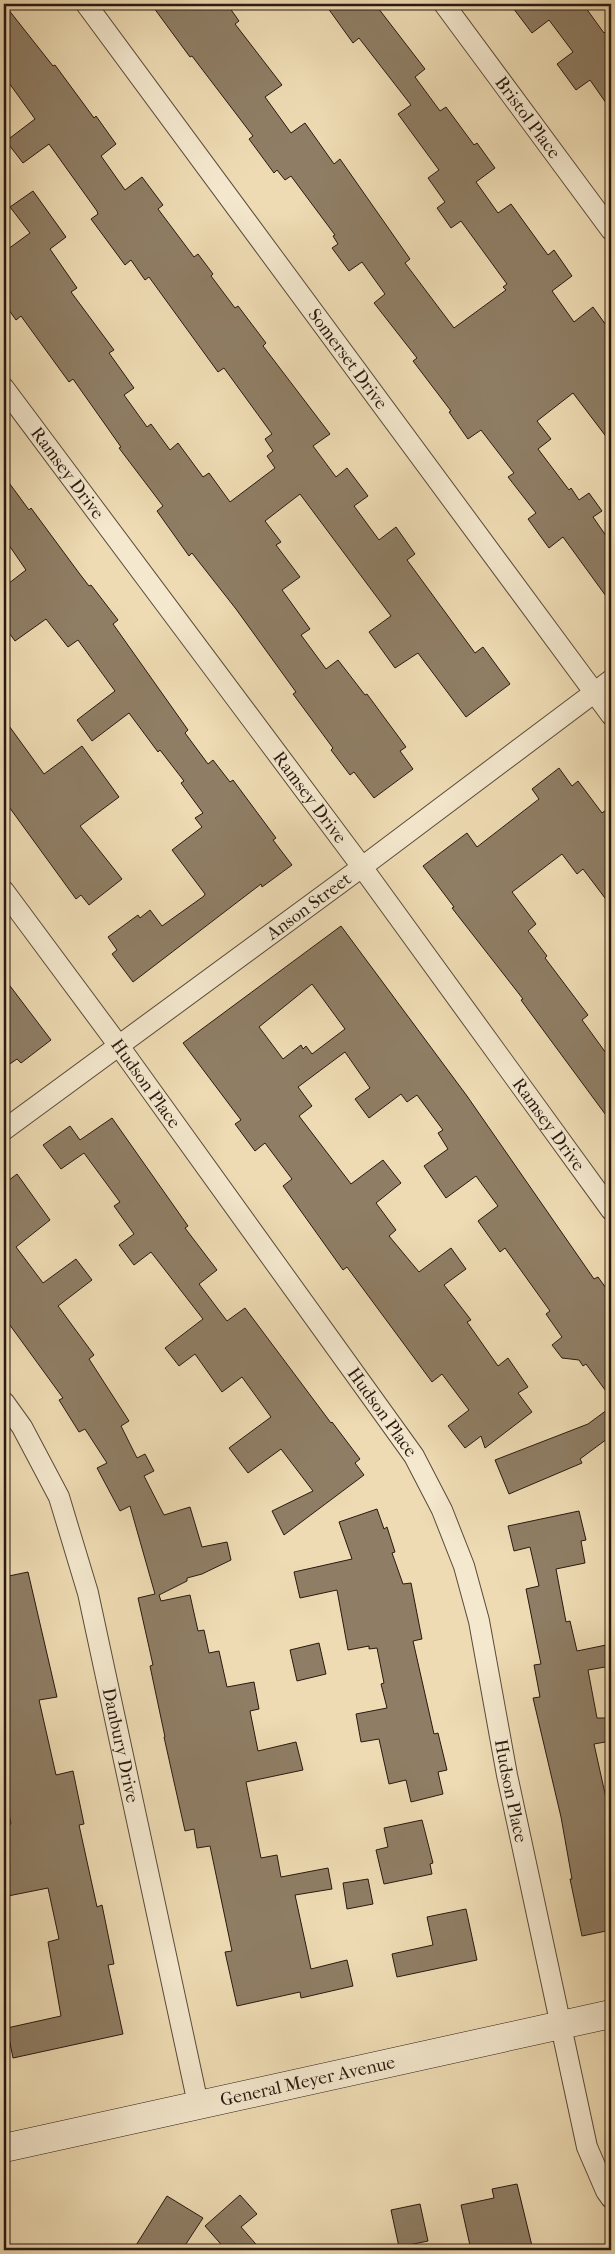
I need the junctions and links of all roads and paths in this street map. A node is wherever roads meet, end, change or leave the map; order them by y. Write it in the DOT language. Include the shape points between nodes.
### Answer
graph roads {
  1 [pos="86,4"];
  2 [pos="444,4"];
  3 [pos="611,230"];
  4 [pos="4,388"];
  5 [pos="611,680"];
  6 [pos="595,692"];
  7 [pos="611,715"];
  8 [pos="362,867"];
  9 [pos="4,891"];
  10 [pos="119,1046"];
  11 [pos="4,1130"];
  12 [pos="611,1210"];
  13 [pos="4,1402"];
  14 [pos="611,2014"];
  15 [pos="560,2025"];
  16 [pos="198,2104"];
  17 [pos="4,2148"];
  18 [pos="611,2198"];
  1 -- 6 [label="street, Somerset Drive"];
  2 -- 3 [label="street, Bristol Place"];
  4 -- 8 [label="street, Ramsey Drive"];
  5 -- 6 [label="street, Anson Street"];
  6 -- 7 [label="street, Somerset Drive"];
  6 -- 8 [label="street, Anson Street"];
  8 -- 10 [label="street, Anson Street"];
  8 -- 12 [label="street, Ramsey Drive"];
  9 -- 10 [label="street, Hudson Place"];
  10 -- 11 [label="street, Anson Street"];
  10 -- 15 [label="street, Hudson Place" via="414,1456 442,1510 464,1566 479,1621 507,1775"];
  13 -- 16 [label="street, Danbury Drive" via="22,1427 59,1497 88,1593"];
  14 -- 15 [label="main road, General Meyer Avenue"];
  15 -- 16 [label="main road, General Meyer Avenue"];
  15 -- 18 [label="street, Hudson Place" via="587,2147"];
  16 -- 17 [label="main road, General Meyer Avenue"];
}
